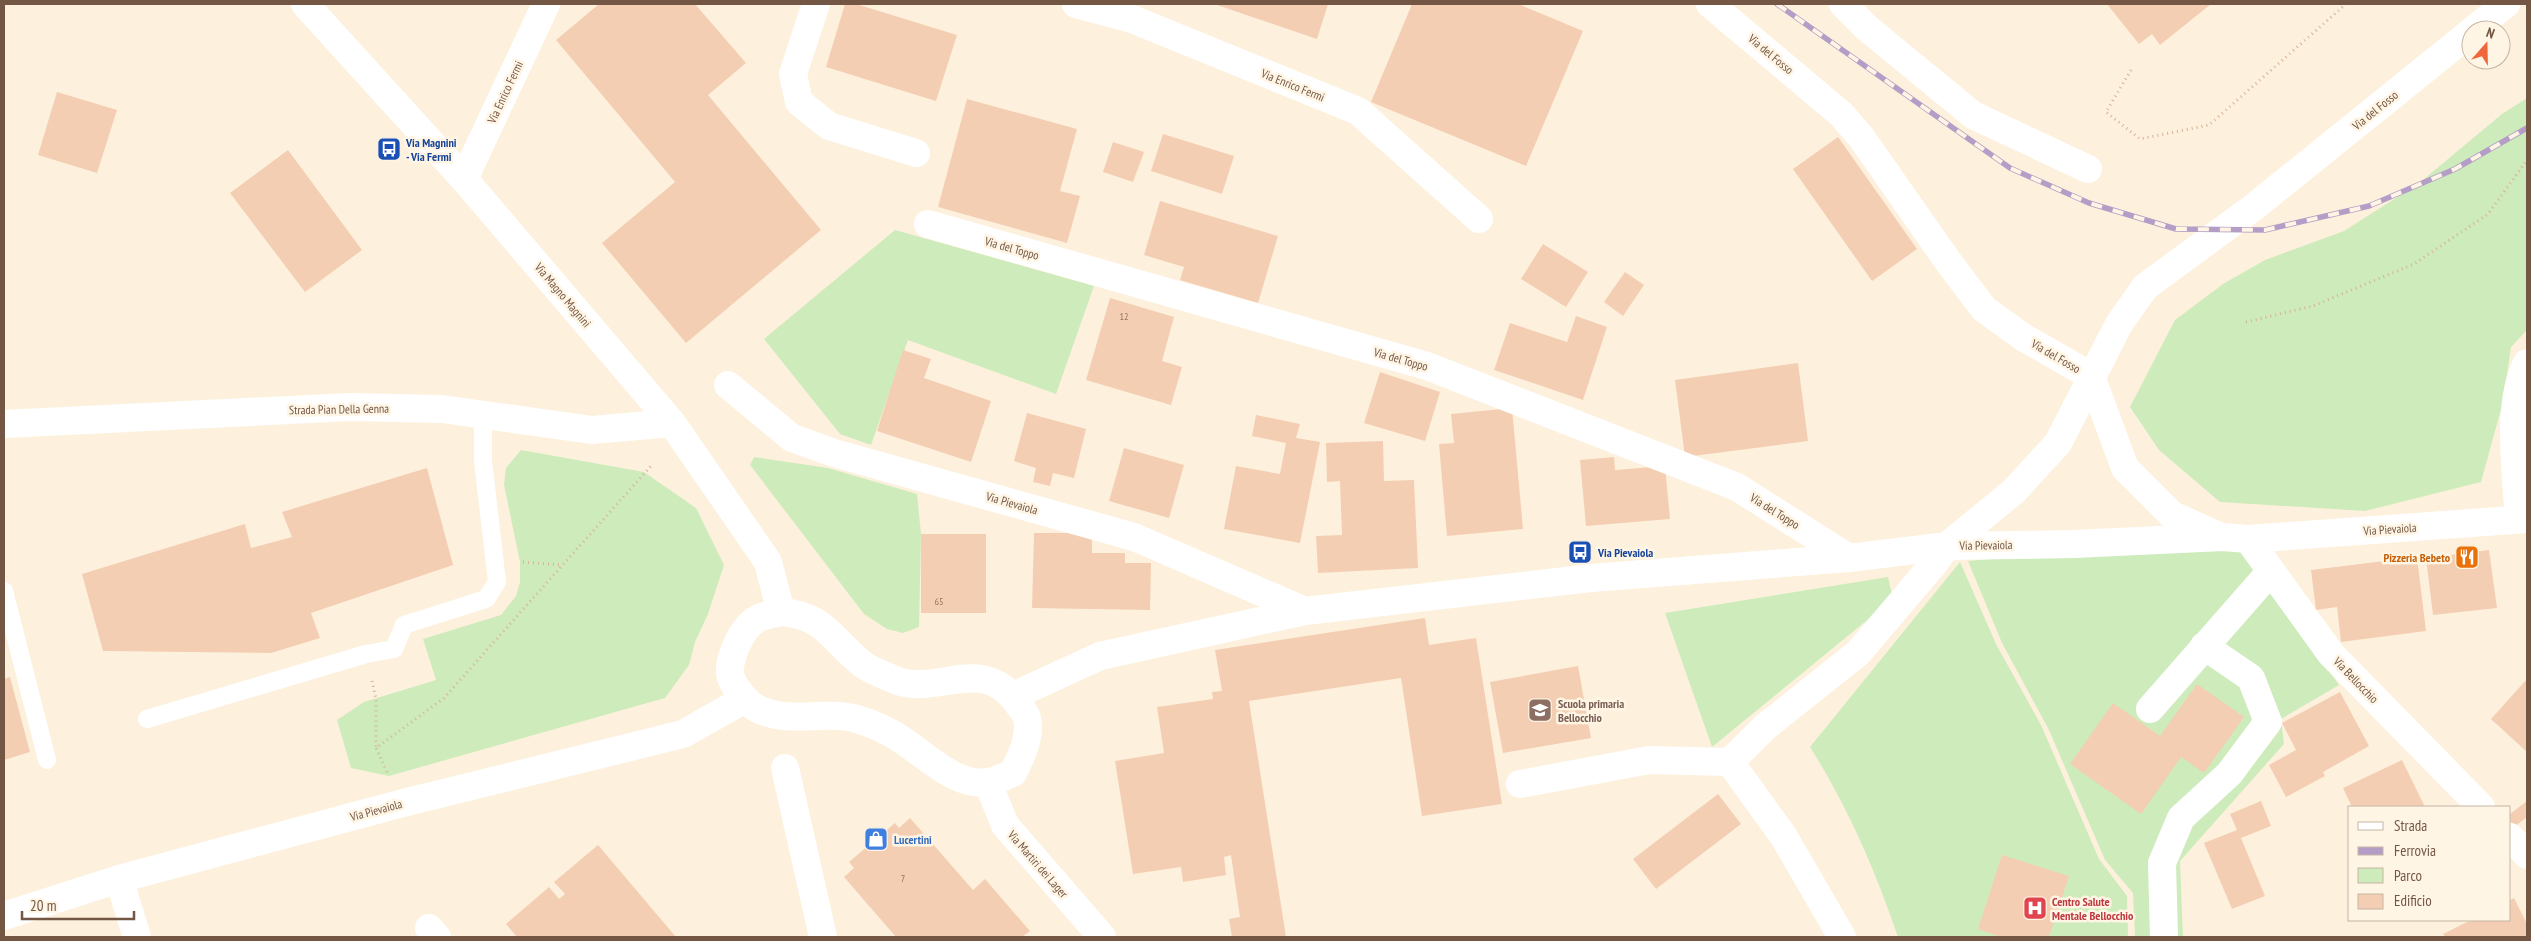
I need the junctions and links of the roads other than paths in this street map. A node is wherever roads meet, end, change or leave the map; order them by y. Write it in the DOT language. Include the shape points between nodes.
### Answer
graph roads {
  1 [pos="306,4"];
  2 [pos="546,4"];
  3 [pos="816,4"];
  4 [pos="1076,4"];
  5 [pos="1710,4"];
  6 [pos="1843,4"];
  7 [pos="2506,4"];
  8 [pos="1134,12"];
  9 [pos="2486,20"];
  10 [pos="2461,40"];
  11 [pos="916,152"];
  12 [pos="2088,169"];
  13 [pos="464,179"];
  14 [pos="1479,219"];
  15 [pos="928,224"];
  16 [pos="2527,363"];
  17 [pos="2091,376"];
  18 [pos="728,385"];
  19 [pos="483,415"];
  20 [pos="672,423"];
  21 [pos="4,424"];
  22 [pos="2523,519"];
  23 [pos="2235,538"];
  24 [pos="1946,546"];
  25 [pos="1849,558"];
  26 [pos="2271,571"];
  27 [pos="4,591"];
  28 [pos="1305,611"];
  29 [pos="781,612"];
  30 [pos="2204,646"];
  31 [pos="1012,696"];
  32 [pos="744,699"];
  33 [pos="2150,709"];
  34 [pos="147,719"];
  35 [pos="47,760"];
  36 [pos="1730,762"];
  37 [pos="785,768"];
  38 [pos="988,783"];
  39 [pos="1520,784"];
  40 [pos="2480,806"];
  41 [pos="2511,838"];
  42 [pos="2527,855"];
  43 [pos="119,879"];
  44 [pos="4,916"];
  45 [pos="137,937"];
  46 [pos="823,937"];
  47 [pos="1102,937"];
  48 [pos="1842,937"];
  49 [pos="2164,937"];
  1 -- 13 [label="street, Via Magno Magnini"];
  2 -- 13 [label="street, Via Enrico Fermi"];
  3 -- 11 [label="street" via="793,74 799,102 829,126"];
  4 -- 8 [label="street, Via Enrico Fermi"];
  5 -- 17 [label="street, Via del Fosso" via="1841,114 1861,137 1984,309 1999,322"];
  6 -- 12 [label="street" via="1867,28 1973,115"];
  7 -- 9 [label="street, Via del Fosso"];
  8 -- 14 [label="street, Via Enrico Fermi" via="1358,112"];
  10 -- 17 [label="street, Via del Fosso" via="2254,208 2145,287 2119,324"];
  13 -- 20 [label="street, Via Magno Magnini"];
  15 -- 25 [label="street, Via del Toppo" via="1427,366 1737,487"];
  16 -- 22 [label="street, Via Pievaiola" via="2520,376 2514,432"];
  17 -- 23 [label="street" via="2125,468 2172,515"];
  17 -- 24 [label="street" via="2058,443 2014,491"];
  18 -- 28 [label="street, Via Pievaiola" via="792,438 834,453 1134,537"];
  19 -- 20 [label="street, Strada Pian Della Genna" via="592,430"];
  19 -- 21 [label="street, Strada Pian Della Genna" via="442,409 350,407"];
  19 -- 34 [label="lane" via="484,462 497,582 486,599 404,625 394,649 366,654"];
  20 -- 29 [label="street, Via Magno Magnini" via="768,562"];
  22 -- 23 [label="street, Via Pievaiola"];
  23 -- 24 [label="street, Via Pievaiola"];
  23 -- 26 [label="street, Via Bellocchio"];
  24 -- 25 [label="street, Via Pievaiola"];
  24 -- 36 [label="street" via="1858,653 1765,727"];
  25 -- 28 [label="street, Via Pievaiola" via="1591,578"];
  26 -- 30 [label="street"];
  26 -- 40 [label="street, Via Bellocchio" via="2330,654"];
  27 -- 35 [label="lane"];
  28 -- 31 [label="street, Via Pievaiola" via="1100,656"];
  29 -- 31 [label="street" via="798,613 829,630 865,666 896,680 923,684 968,677 994,682"];
  29 -- 32 [label="street" via="758,618 744,631 735,649 730,674"];
  30 -- 33 [label="street"];
  30 -- 49 [label="street" via="2251,678 2268,722 2228,774 2181,818 2162,863"];
  31 -- 38 [label="street" via="1027,718 1025,749 1013,772"];
  32 -- 38 [label="street" via="759,710 784,717 818,715 856,719 904,741 957,778"];
  32 -- 43 [label="street, Via Pievaiola" via="683,734 403,803"];
  36 -- 39 [label="street" via="1650,760"];
  36 -- 48 [label="street" via="1784,837"];
  37 -- 46 [label="street"];
  38 -- 47 [label="street, Via Martiri dei Lager" via="1005,825"];
  41 -- 42 [label="street"];
  43 -- 44 [label="street, Via Pievaiola"];
  43 -- 45 [label="street"];
}
